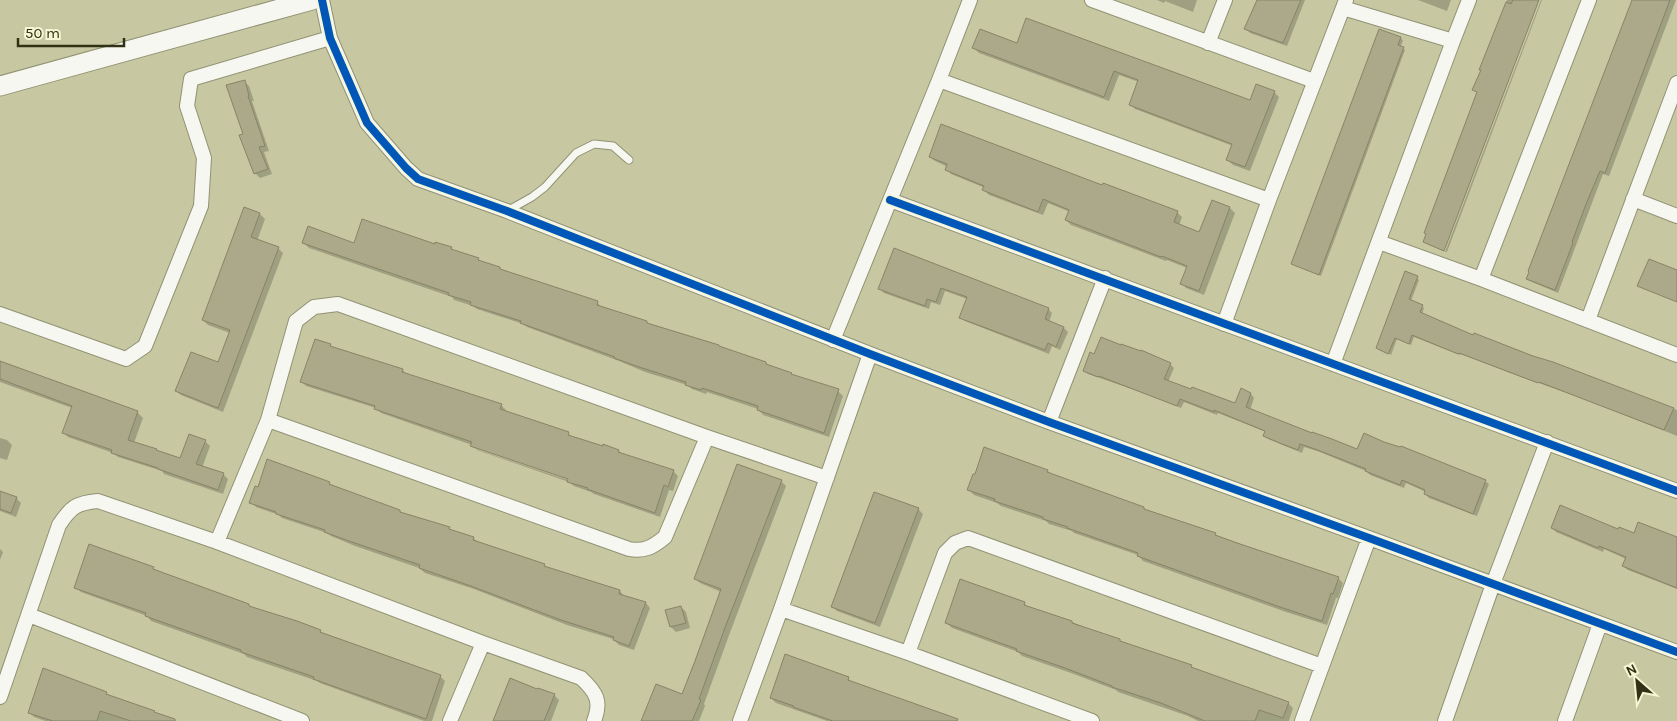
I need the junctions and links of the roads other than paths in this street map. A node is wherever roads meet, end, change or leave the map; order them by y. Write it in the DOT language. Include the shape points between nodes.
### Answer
graph roads {
  1 [pos="312,0"];
  2 [pos="322,0"];
  3 [pos="970,0"];
  4 [pos="1225,0"];
  5 [pos="1469,0"];
  6 [pos="1589,0"];
  7 [pos="1101,2"];
  8 [pos="1345,4"];
  9 [pos="330,38"];
  10 [pos="1453,40"];
  11 [pos="1208,43"];
  12 [pos="939,80"];
  13 [pos="1314,81"];
  14 [pos="0,86"];
  15 [pos="1676,91"];
  16 [pos="629,160"];
  17 [pos="890,200"];
  18 [pos="1269,200"];
  19 [pos="1633,200"];
  20 [pos="507,211"];
  21 [pos="1677,216"];
  22 [pos="1378,242"];
  23 [pos="1105,278"];
  24 [pos="1481,279"];
  25 [pos="0,314"];
  26 [pos="1588,320"];
  27 [pos="1224,324"];
  28 [pos="833,340"];
  29 [pos="870,354"];
  30 [pos="1677,355"];
  31 [pos="1333,364"];
  32 [pos="268,420"];
  33 [pos="1049,422"];
  34 [pos="707,437"];
  35 [pos="1547,442"];
  36 [pos="827,478"];
  37 [pos="1677,491"];
  38 [pos="1369,538"];
  39 [pos="217,542"];
  40 [pos="1492,584"];
  41 [pos="781,609"];
  42 [pos="29,615"];
  43 [pos="1600,624"];
  44 [pos="482,643"];
  45 [pos="1677,652"];
  46 [pos="908,653"];
  47 [pos="1322,666"];
  48 [pos="0,697"];
  49 [pos="302,721"];
  50 [pos="450,721"];
  51 [pos="594,721"];
  52 [pos="740,721"];
  53 [pos="1092,721"];
  54 [pos="1302,721"];
  55 [pos="1445,721"];
  56 [pos="1565,721"];
  1 -- 14 [label="street"];
  2 -- 9 [label="street"];
  3 -- 12 [label="street"];
  4 -- 11 [label="street"];
  5 -- 10 [label="street"];
  6 -- 24 [label="street"];
  7 -- 11 [label="street"];
  8 -- 10 [label="street"];
  8 -- 13 [label="street"];
  9 -- 20 [label="street" via="367,123 406,168 418,179"];
  9 -- 25 [label="street" via="191,79 187,106 204,158 201,206 145,346 126,360"];
  10 -- 22 [label="street"];
  11 -- 13 [label="street"];
  12 -- 17 [label="street"];
  12 -- 18 [label="street"];
  13 -- 18 [label="street"];
  15 -- 19 [label="street"];
  16 -- 20 [label="lane" via="614,146 594,144 576,153 545,187"];
  17 -- 23 [label="street"];
  17 -- 28 [label="street"];
  18 -- 27 [label="street"];
  19 -- 21 [label="street"];
  19 -- 26 [label="street"];
  20 -- 28 [label="street"];
  22 -- 24 [label="street"];
  22 -- 31 [label="street"];
  23 -- 27 [label="street"];
  23 -- 33 [label="street"];
  24 -- 26 [label="street"];
  26 -- 30 [label="street"];
  27 -- 31 [label="street"];
  28 -- 29 [label="street"];
  29 -- 33 [label="street"];
  29 -- 36 [label="street"];
  31 -- 35 [label="street"];
  32 -- 34 [label="street" via="639,551 654,546 665,537"];
  32 -- 34 [label="street" via="296,321 314,306 338,304"];
  32 -- 39 [label="street"];
  33 -- 38 [label="street"];
  34 -- 36 [label="street"];
  35 -- 37 [label="street"];
  35 -- 40 [label="street"];
  36 -- 41 [label="street"];
  38 -- 40 [label="street"];
  38 -- 47 [label="street"];
  39 -- 42 [label="street" via="98,501 81,503 67,512 59,525"];
  39 -- 44 [label="street"];
  40 -- 43 [label="street"];
  40 -- 55 [label="street"];
  41 -- 46 [label="street"];
  41 -- 52 [label="street"];
  42 -- 48 [label="street"];
  42 -- 49 [label="street"];
  43 -- 45 [label="street"];
  43 -- 56 [label="street"];
  44 -- 50 [label="street"];
  44 -- 51 [label="street" via="581,678 598,698"];
  46 -- 47 [label="street" via="945,554 955,542 968,538"];
  46 -- 53 [label="street"];
  47 -- 54 [label="street"];
}
